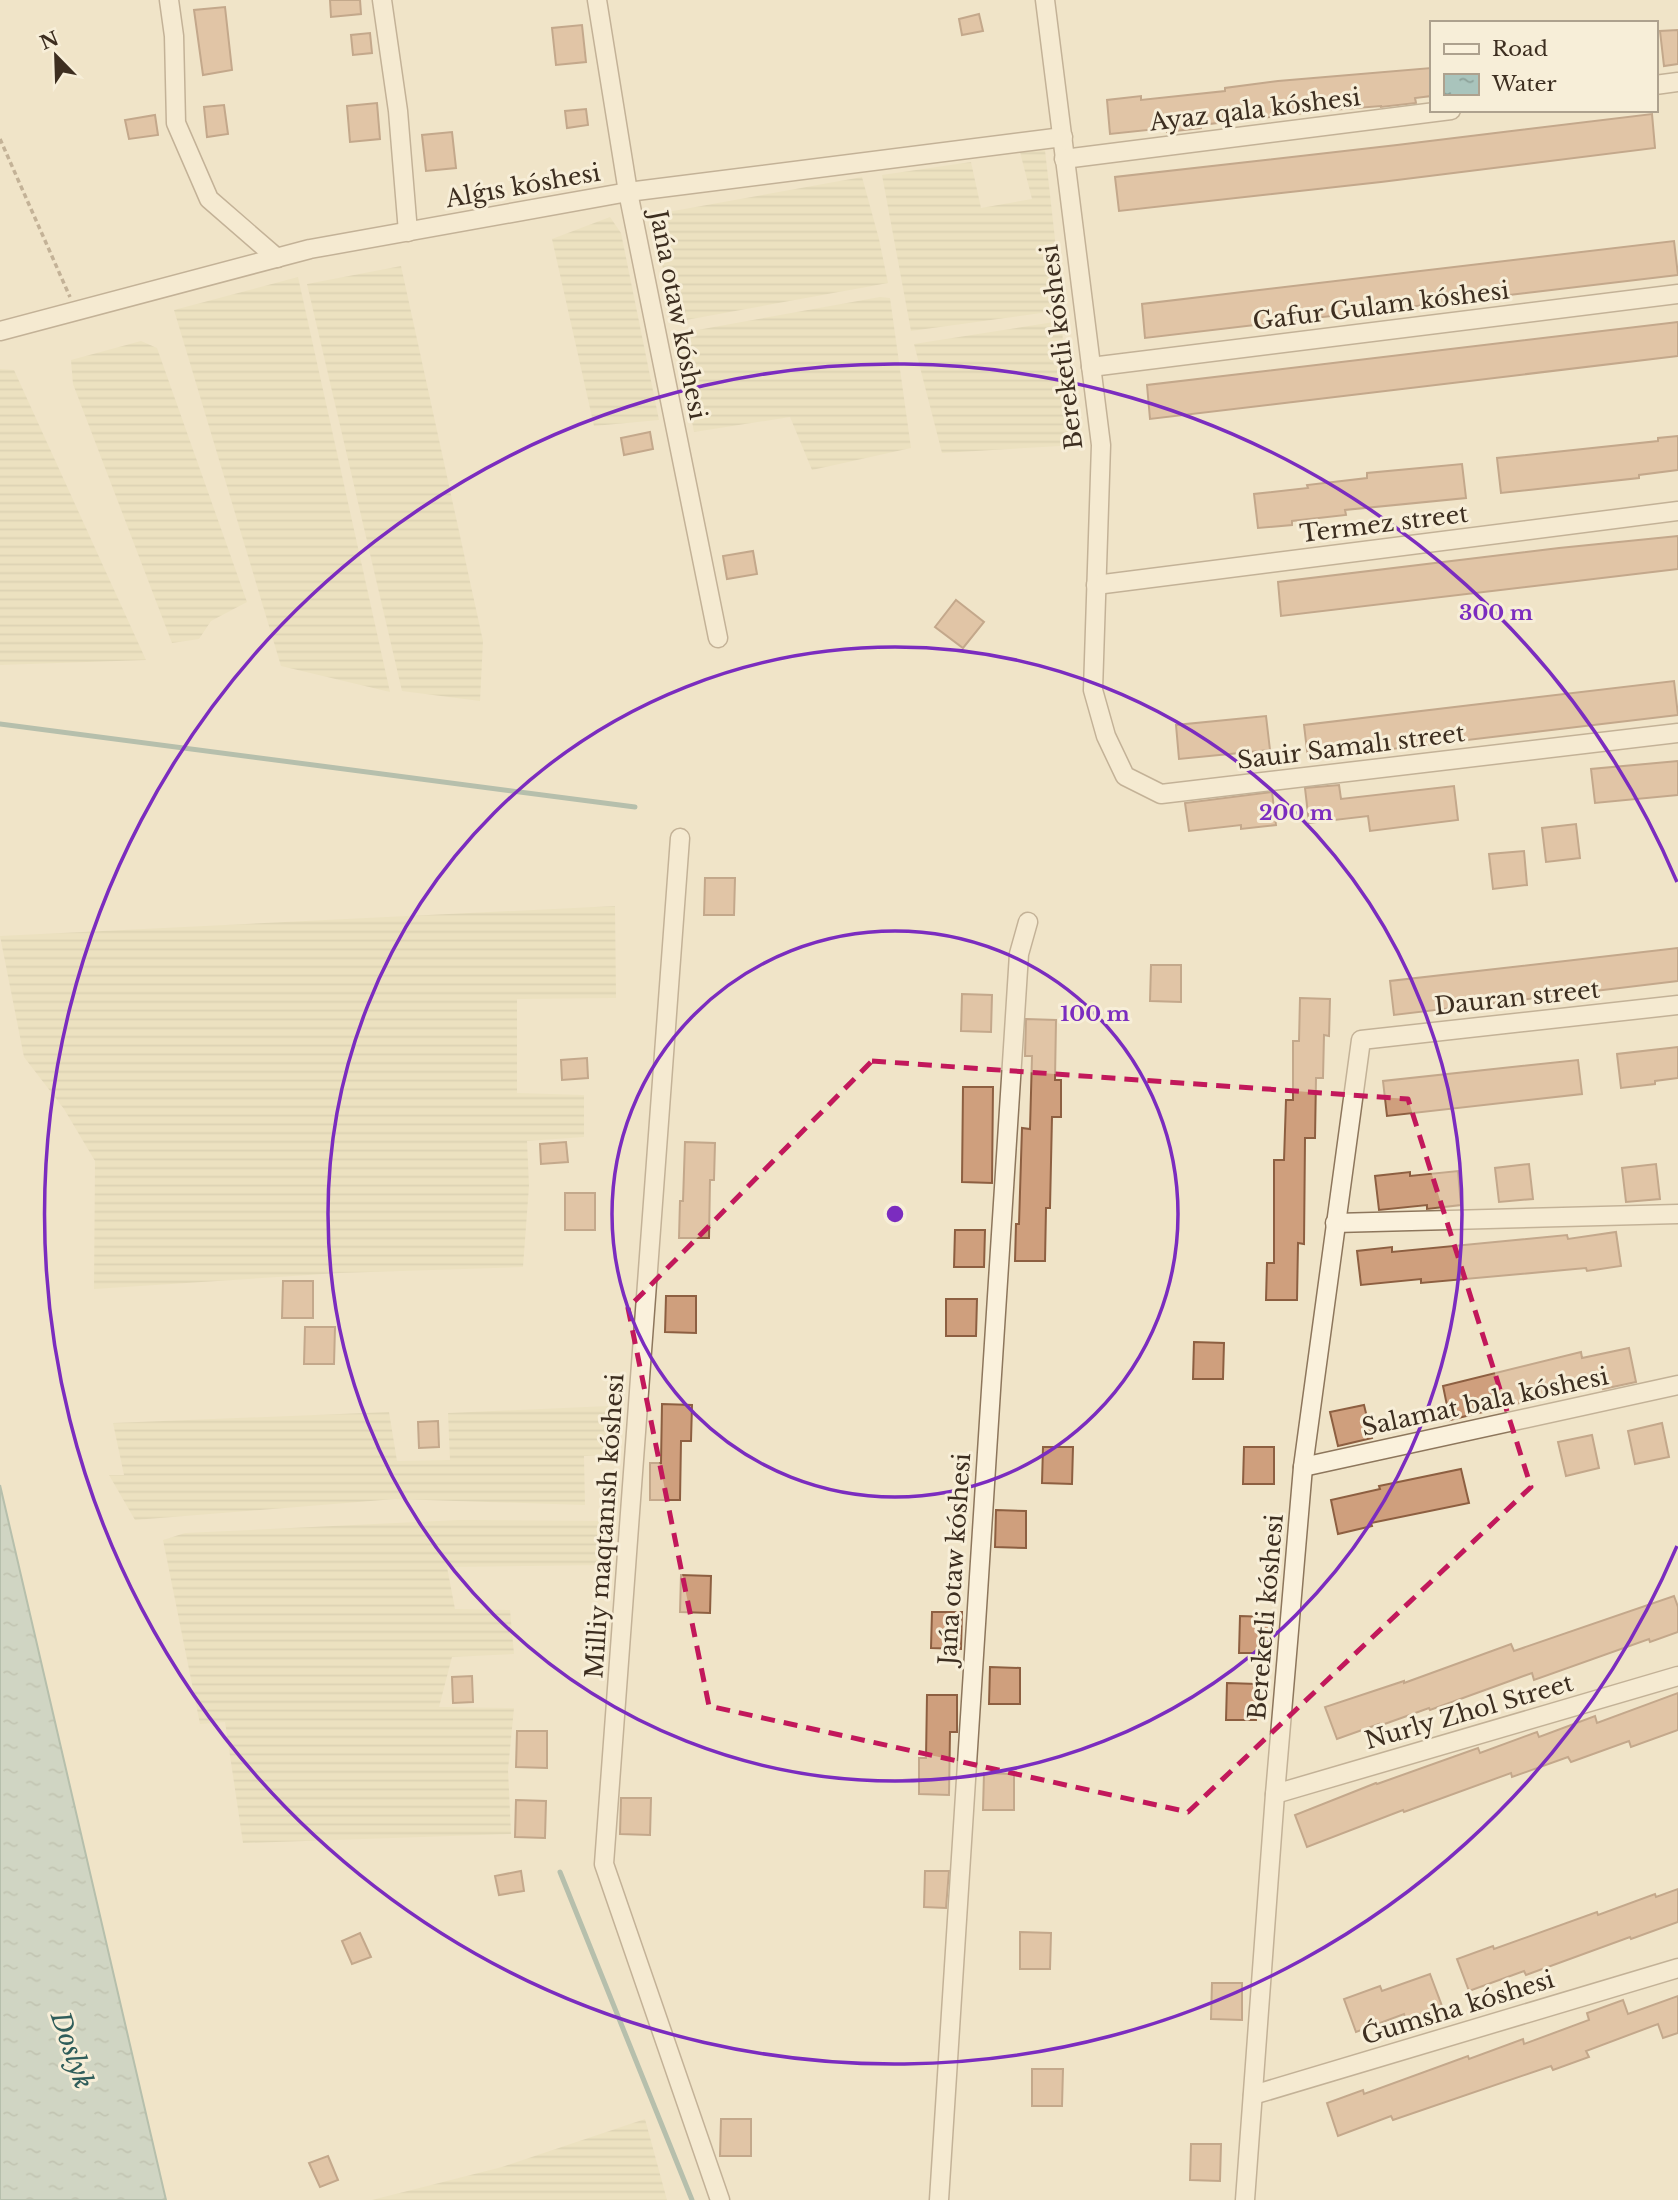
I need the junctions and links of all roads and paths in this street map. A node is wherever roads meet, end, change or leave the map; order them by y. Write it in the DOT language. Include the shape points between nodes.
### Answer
graph roads {
  1 [pos="169,0"];
  2 [pos="382,0"];
  3 [pos="597,0"];
  4 [pos="1045,0"];
  5 [pos="1678,82"];
  6 [pos="1657,85"];
  7 [pos="1435,112"];
  8 [pos="1063,137"];
  9 [pos="0,139"];
  10 [pos="1064,159"];
  11 [pos="628,192"];
  12 [pos="408,232"];
  13 [pos="277,258"];
  14 [pos="1678,294"];
  15 [pos="76,311"];
  16 [pos="0,331"];
  17 [pos="1091,367"];
  18 [pos="1678,511"];
  19 [pos="1096,585"];
  20 [pos="718,638"];
  21 [pos="1093,690"];
  22 [pos="1678,733"];
  23 [pos="680,838"];
  24 [pos="1028,922"];
  25 [pos="1678,1005"];
  26 [pos="1360,1040"];
  27 [pos="1678,1213"];
  28 [pos="1335,1223"];
  29 [pos="1678,1385"];
  30 [pos="1303,1467"];
  31 [pos="1678,1676"];
  32 [pos="1275,1794"];
  33 [pos="1678,1968"];
  34 [pos="1253,2095"];
  35 [pos="720,2200"];
  36 [pos="939,2200"];
  37 [pos="1245,2200"];
  1 -- 13 [label="street" via="177,123 209,200"];
  2 -- 12 [label="street" via="398,111"];
  3 -- 11 [label="street, Jańa otaw kóshesi"];
  4 -- 8 [label="street, Bereketli kóshesi"];
  5 -- 6 [label="street"];
  7 -- 10 [label="street, Ayaz qala kóshesi"];
  8 -- 10 [label="street, Bereketli kóshesi"];
  8 -- 11 [label="street, Alǵıs kóshesi"];
  9 -- 15 [label="path"];
  10 -- 17 [label="street, Bereketli kóshesi"];
  11 -- 12 [label="street, Alǵıs kóshesi"];
  11 -- 20 [label="street, Jańa otaw kóshesi"];
  12 -- 13 [label="street, Alǵıs kóshesi"];
  13 -- 15 [label="street, Alǵıs kóshesi"];
  14 -- 17 [label="street, Gafur Gulam kóshesi"];
  15 -- 16 [label="street, Alǵıs kóshesi"];
  17 -- 19 [label="street, Bereketli kóshesi" via="1101,445"];
  18 -- 19 [label="street, Termez street"];
  19 -- 21 [label="street, Bereketli kóshesi"];
  21 -- 22 [label="street, Sauir Samalı street" via="1106,736 1125,776 1161,794"];
  23 -- 35 [label="street, Milliy maqtanısh kóshesi" via="604,1864"];
  24 -- 36 [label="street, Jańa otaw kóshesi" via="1019,954"];
  25 -- 26 [label="street, Dauran street"];
  26 -- 28 [label="street, Bereketli kóshesi"];
  27 -- 28 [label="street"];
  28 -- 30 [label="street, Bereketli kóshesi"];
  29 -- 30 [label="street, Salamat bala kóshesi"];
  30 -- 32 [label="street, Bereketli kóshesi"];
  31 -- 32 [label="street, Nurly Zhol Street"];
  32 -- 34 [label="street, Bereketli kóshesi"];
  33 -- 34 [label="street, Ǵumsha kóshesi"];
  34 -- 37 [label="street, Bereketli kóshesi"];
}
